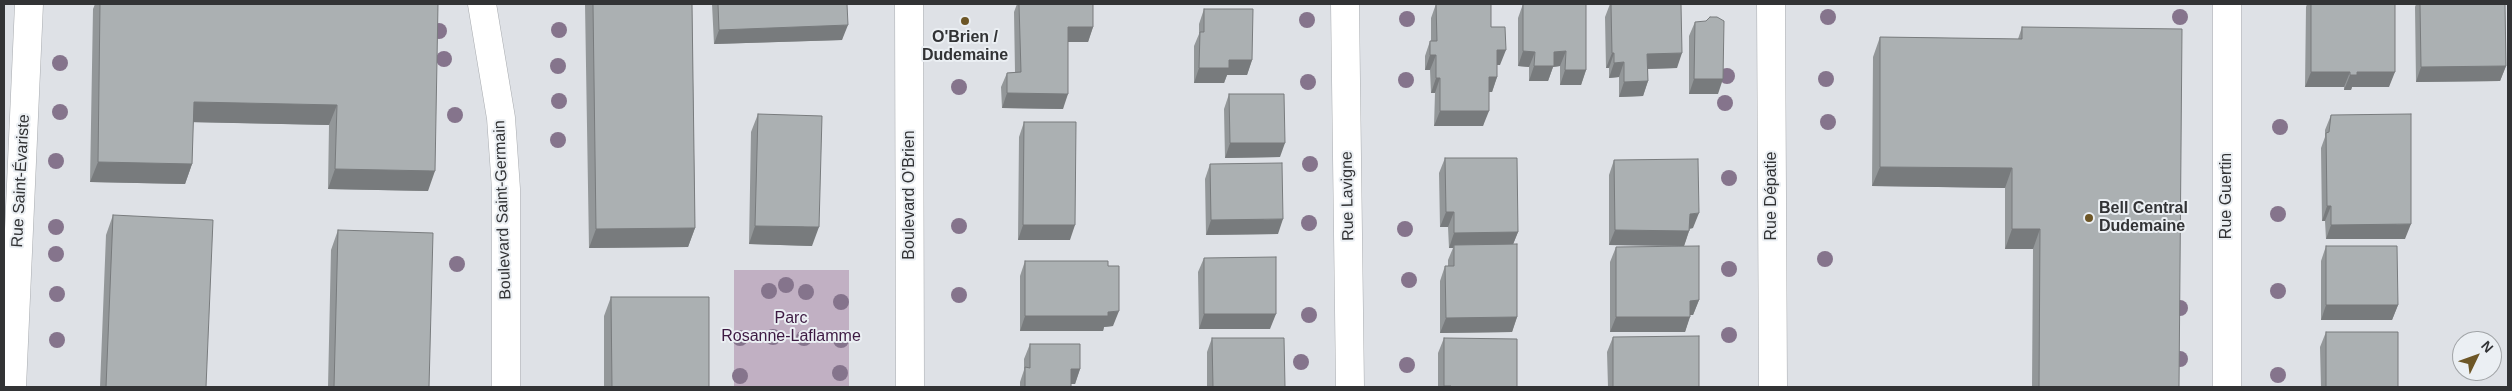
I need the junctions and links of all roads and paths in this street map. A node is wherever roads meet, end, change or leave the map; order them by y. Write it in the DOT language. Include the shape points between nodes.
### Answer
graph roads {
  1 [pos="29,4"];
  2 [pos="482,4"];
  3 [pos="909,4"];
  4 [pos="1345,4"];
  5 [pos="1771,4"];
  6 [pos="2227,4"];
  7 [pos="12,387"];
  8 [pos="506,387"];
  9 [pos="910,387"];
  10 [pos="1350,387"];
  11 [pos="1773,387"];
  12 [pos="2227,387"];
  1 -- 7 [label="street, Rue Saint-Évariste"];
  2 -- 8 [label="street, Boulevard Saint-Germain" via="501,118 506,189"];
  3 -- 9 [label="street, Boulevard O'Brien"];
  4 -- 10 [label="street, Rue Lavigne"];
  5 -- 11 [label="street, Rue Dépatie"];
  6 -- 12 [label="street, Rue Guertin"];
}
